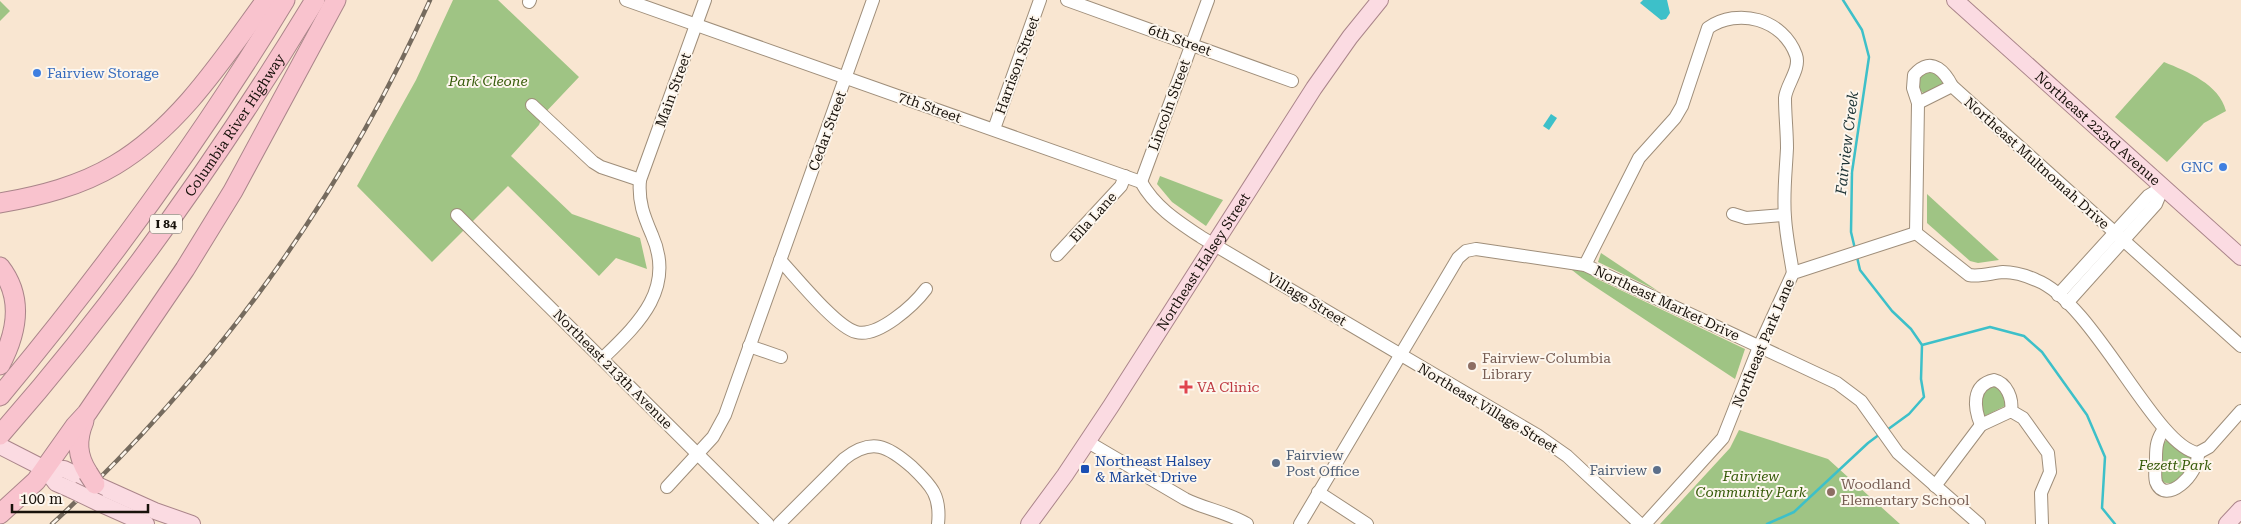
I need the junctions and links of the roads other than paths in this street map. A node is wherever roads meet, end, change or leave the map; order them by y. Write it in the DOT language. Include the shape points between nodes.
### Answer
graph roads {
  1 [pos="266,0"];
  2 [pos="285,0"];
  3 [pos="314,0"];
  4 [pos="336,0"];
  5 [pos="626,0"];
  6 [pos="706,0"];
  7 [pos="873,0"];
  8 [pos="1040,0"];
  9 [pos="1067,0"];
  10 [pos="1208,0"];
  11 [pos="1380,0"];
  12 [pos="1955,0"];
  13 [pos="696,25"];
  14 [pos="1192,44"];
  15 [pos="847,77"];
  16 [pos="1292,81"];
  17 [pos="1952,86"];
  18 [pos="1918,103"];
  19 [pos="532,105"];
  20 [pos="994,129"];
  21 [pos="1125,176"];
  22 [pos="640,180"];
  23 [pos="1141,182"];
  24 [pos="2163,187"];
  25 [pos="0,203"];
  26 [pos="1734,214"];
  27 [pos="457,215"];
  28 [pos="1784,215"];
  29 [pos="1916,232"];
  30 [pos="2119,236"];
  31 [pos="1214,245"];
  32 [pos="1057,256"];
  33 [pos="2241,257"];
  34 [pos="780,260"];
  35 [pos="1585,265"];
  36 [pos="0,267"];
  37 [pos="1793,273"];
  38 [pos="926,289"];
  39 [pos="2062,299"];
  40 [pos="749,346"];
  41 [pos="2241,346"];
  42 [pos="1759,347"];
  43 [pos="1400,355"];
  44 [pos="781,357"];
  45 [pos="603,358"];
  46 [pos="0,365"];
  47 [pos="0,396"];
  48 [pos="2011,410"];
  49 [pos="2241,411"];
  50 [pos="87,413"];
  51 [pos="1981,425"];
  52 [pos="2164,429"];
  53 [pos="0,435"];
  54 [pos="1088,442"];
  55 [pos="0,446"];
  56 [pos="2198,453"];
  57 [pos="698,454"];
  58 [pos="45,469"];
  59 [pos="1935,486"];
  60 [pos="91,487"];
  61 [pos="667,487"];
  62 [pos="1318,492"];
  63 [pos="2241,509"];
  64 [pos="0,514"];
  65 [pos="146,524"];
  66 [pos="192,524"];
  67 [pos="768,524"];
  68 [pos="779,524"];
  69 [pos="938,524"];
  70 [pos="1029,524"];
  71 [pos="1247,524"];
  72 [pos="1300,524"];
  73 [pos="1367,524"];
  74 [pos="1640,524"];
  75 [pos="1645,524"];
  76 [pos="1979,524"];
  77 [pos="2042,524"];
  78 [pos="2227,524"];
  1 -- 25 [label="highway" via="193,96 138,150 84,181"];
  2 -- 47 [label="highway, Columbia River Highway / I 84" via="170,174 78,299"];
  3 -- 53 [label="highway, Columbia River Highway / I 84" via="171,216 98,314"];
  4 -- 50 [label="highway" via="233,192"];
  5 -- 13 [label="street, 7th Street"];
  6 -- 13 [label="street, Main Street"];
  7 -- 15 [label="street, Cedar Street"];
  8 -- 20 [label="street, Harrison Street"];
  9 -- 14 [label="street, 6th Street"];
  10 -- 14 [label="street, Lincoln Street"];
  11 -- 31 [label="main road, Northeast Halsey Street" via="1330,63"];
  12 -- 24 [label="main road, Northeast 223rd Avenue"];
  13 -- 15 [label="street, 7th Street"];
  13 -- 22 [label="street, Main Street"];
  14 -- 16 [label="street, 6th Street"];
  14 -- 23 [label="street, Lincoln Street"];
  15 -- 20 [label="street, 7th Street"];
  15 -- 34 [label="street, Cedar Street"];
  17 -- 18 [label="street, Northeast Multnomah Drive"];
  17 -- 18 [label="street, Northeast Multnomah Drive" via="1935,66 1922,67 1914,75 1913,82"];
  17 -- 30 [label="street, Northeast Multnomah Drive"];
  18 -- 29 [label="street, Northeast Multnomah Drive"];
  19 -- 22 [label="street" via="593,162"];
  20 -- 21 [label="street, 7th Street"];
  21 -- 23 [label="street, 7th Street"];
  21 -- 32 [label="street, Ella Lane" via="1121,186"];
  22 -- 45 [label="street" via="642,215 658,255 657,288 644,317"];
  23 -- 31 [label="street" via="1167,214"];
  24 -- 30 [label="street" via="2148,196"];
  24 -- 33 [label="main road, Northeast 223rd Avenue"];
  26 -- 28 [label="street" via="1746,218"];
  27 -- 45 [label="street, Northeast 213th Avenue"];
  28 -- 35 [label="street" via="1785,96 1797,56 1781,33 1768,22 1742,17 1716,22 1704,35 1682,106 1639,158"];
  28 -- 37 [label="street"];
  29 -- 37 [label="street, Northeast Park Lane"];
  29 -- 39 [label="street" via="1969,275 2008,272 2037,280"];
  30 -- 39 [label="street"];
  30 -- 41 [label="street, Northeast Multnomah Drive"];
  31 -- 43 [label="street, Village Street"];
  31 -- 54 [label="main road, Northeast Halsey Street"];
  34 -- 38 [label="street" via="837,319 856,332 873,331 883,326 914,304"];
  34 -- 40 [label="street, Cedar Street"];
  35 -- 42 [label="street, Northeast Market Drive"];
  35 -- 43 [label="street, Northeast Market Drive" via="1476,249 1466,251 1458,258"];
  36 -- 46 [label="highway" via="13,292 16,318 14,334"];
  37 -- 42 [label="street, Northeast Park Lane"];
  39 -- 52 [label="street" via="2085,321"];
  40 -- 44 [label="street"];
  40 -- 57 [label="street, Cedar Street" via="725,415 713,437"];
  42 -- 59 [label="street, Northeast Market Drive" via="1850,391 1861,401 1889,442"];
  42 -- 75 [label="street, Northeast Park Lane" via="1723,438"];
  43 -- 62 [label="street"];
  43 -- 74 [label="street, Northeast Village Street" via="1553,446"];
  45 -- 57 [label="street, Northeast 213th Avenue"];
  48 -- 51 [label="street"];
  48 -- 51 [label="street" via="2012,398 2002,384 1994,380 1982,385 1978,393 1977,416"];
  48 -- 77 [label="street" via="2023,418 2048,453 2050,472 2041,493"];
  49 -- 56 [label="street" via="2209,447"];
  50 -- 58 [label="highway"];
  50 -- 60 [label="highway" via="78,446"];
  51 -- 59 [label="street"];
  52 -- 56 [label="street" via="2189,450"];
  52 -- 56 [label="street" via="2156,442 2159,486 2164,489 2181,487 2196,468"];
  54 -- 70 [label="main road, Northeast Halsey Street"];
  54 -- 71 [label="street" via="1185,499 1230,514"];
  55 -- 58 [label="main road"];
  57 -- 61 [label="street, Cedar Street"];
  57 -- 67 [label="street, Northeast 213th Avenue"];
  58 -- 60 [label="main road" via="56,483"];
  58 -- 64 [label="highway" via="30,488"];
  59 -- 76 [label="street, Northeast Market Drive"];
  60 -- 65 [label="main road"];
  60 -- 66 [label="main road"];
  62 -- 72 [label="street"];
  62 -- 73 [label="street"];
  63 -- 78 [label="main road"];
  68 -- 69 [label="street" via="844,459 853,452 875,446 897,453 927,482 938,502"];
}
